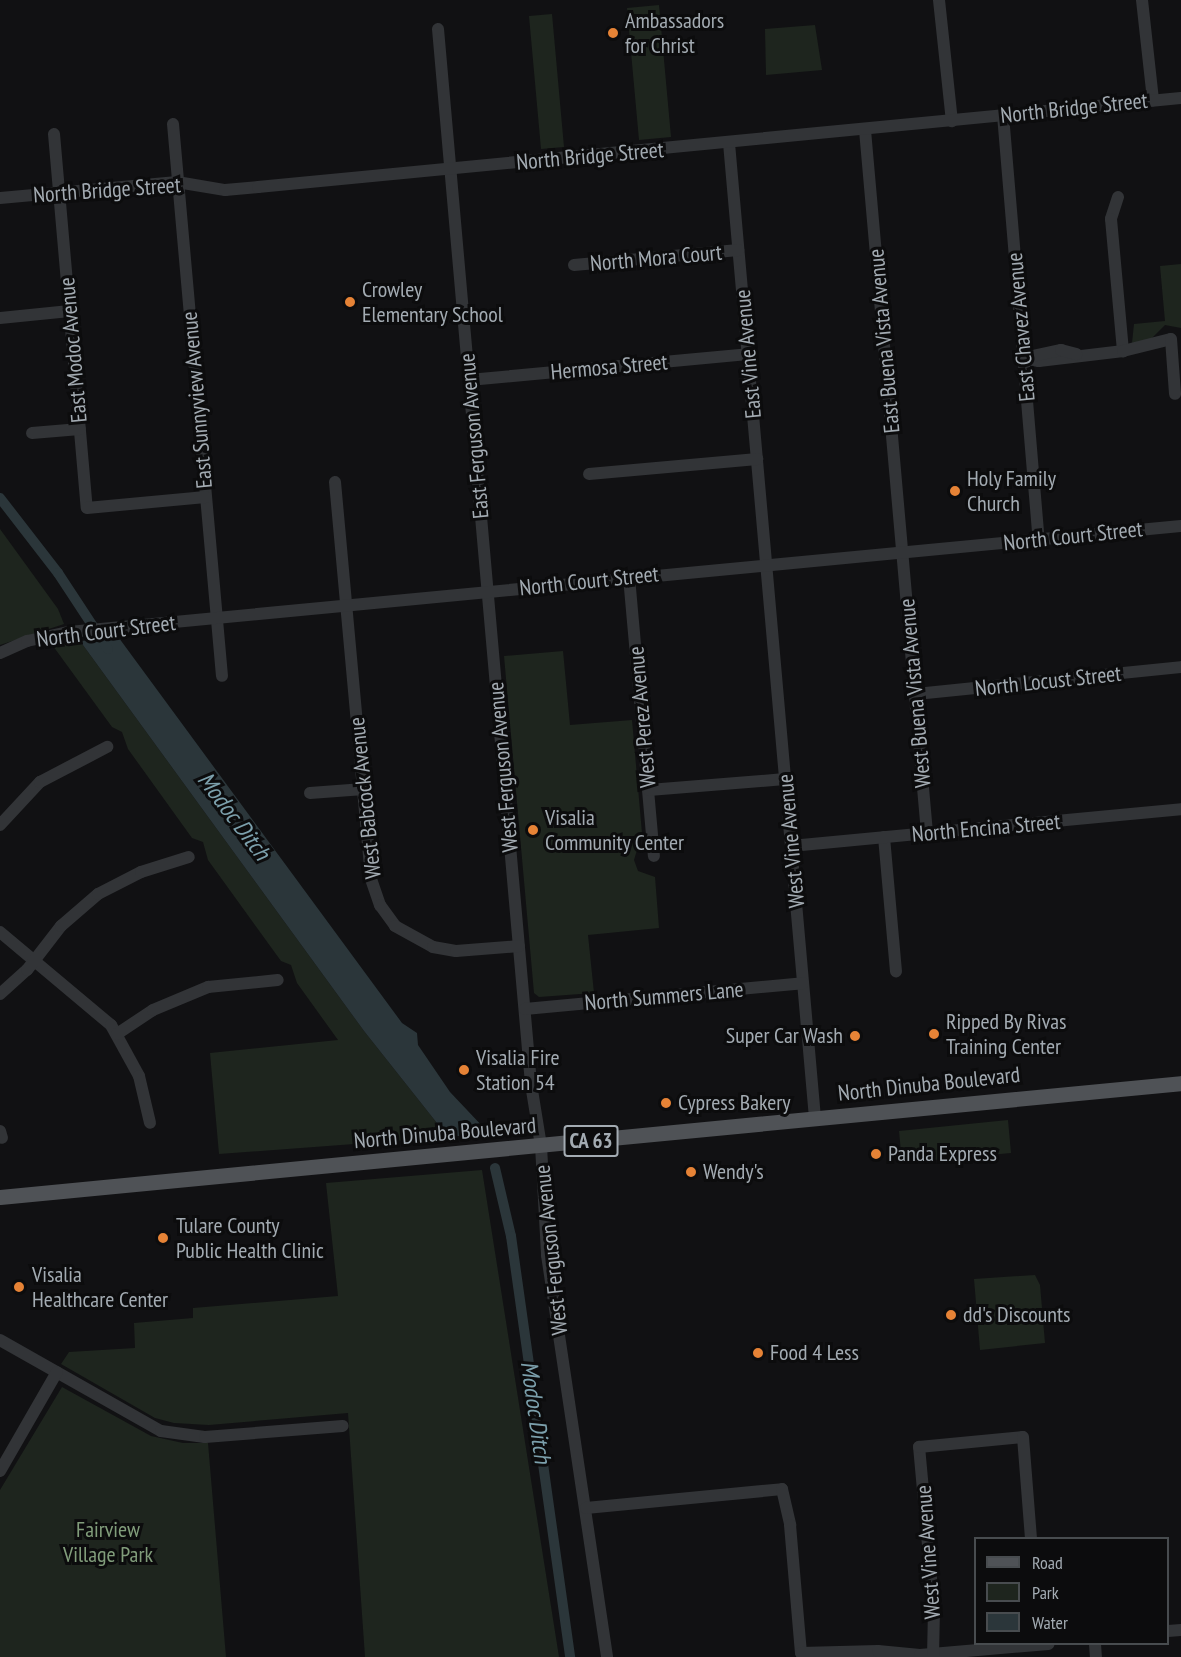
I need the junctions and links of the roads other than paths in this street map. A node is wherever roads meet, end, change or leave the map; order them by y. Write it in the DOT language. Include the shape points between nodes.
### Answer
graph roads {
  1 [pos="939,0"];
  2 [pos="1142,0"];
  3 [pos="438,29"];
  4 [pos="1181,98"];
  5 [pos="1153,100"];
  6 [pos="1003,115"];
  7 [pos="952,121"];
  8 [pos="173,124"];
  9 [pos="865,130"];
  10 [pos="54,134"];
  11 [pos="729,143"];
  12 [pos="451,170"];
  13 [pos="177,182"];
  14 [pos="60,192"];
  15 [pos="1118,197"];
  16 [pos="0,198"];
  17 [pos="738,250"];
  18 [pos="574,266"];
  19 [pos="70,311"];
  20 [pos="0,318"];
  21 [pos="1123,351"];
  22 [pos="748,354"];
  23 [pos="1023,358"];
  24 [pos="469,380"];
  25 [pos="1175,394"];
  26 [pos="80,429"];
  27 [pos="32,433"];
  28 [pos="757,459"];
  29 [pos="589,474"];
  30 [pos="335,482"];
  31 [pos="205,497"];
  32 [pos="1181,525"];
  33 [pos="1039,540"];
  34 [pos="902,552"];
  35 [pos="766,565"];
  36 [pos="629,577"];
  37 [pos="488,591"];
  38 [pos="346,606"];
  39 [pos="216,618"];
  40 [pos="0,653"];
  41 [pos="1181,667"];
  42 [pos="222,676"];
  43 [pos="916,694"];
  44 [pos="107,747"];
  45 [pos="785,779"];
  46 [pos="364,789"];
  47 [pos="649,790"];
  48 [pos="310,793"];
  49 [pos="1181,809"];
  50 [pos="0,825"];
  51 [pos="927,833"];
  52 [pos="884,837"];
  53 [pos="791,846"];
  54 [pos="654,856"];
  55 [pos="189,857"];
  56 [pos="0,932"];
  57 [pos="519,946"];
  58 [pos="34,959"];
  59 [pos="896,972"];
  60 [pos="278,980"];
  61 [pos="803,983"];
  62 [pos="0,994"];
  63 [pos="525,1009"];
  64 [pos="117,1034"];
  65 [pos="1181,1083"];
  66 [pos="815,1118"];
  67 [pos="150,1123"];
  68 [pos="541,1146"];
  69 [pos="0,1197"];
  70 [pos="0,1340"];
  71 [pos="57,1372"];
  72 [pos="343,1426"];
  73 [pos="0,1471"];
  74 [pos="586,1508"];
  75 [pos="1031,1537"];
  76 [pos="1034,1645"];
  77 [pos="933,1656"];
  78 [pos="607,1657"];
  1 -- 7 [label="street"];
  2 -- 5 [label="street"];
  3 -- 12 [label="street, East Ferguson Avenue"];
  4 -- 5 [label="street, North Bridge Street"];
  5 -- 6 [label="street, North Bridge Street"];
  6 -- 7 [label="street, North Bridge Street"];
  6 -- 23 [label="street, East Chavez Avenue"];
  7 -- 9 [label="street, North Bridge Street"];
  8 -- 13 [label="street, East Sunnyview Avenue"];
  9 -- 11 [label="street, North Bridge Street"];
  9 -- 34 [label="street, East Buena Vista Avenue"];
  10 -- 14 [label="street, East Modoc Avenue"];
  11 -- 12 [label="street, North Bridge Street"];
  11 -- 17 [label="street, East Vine Avenue"];
  12 -- 13 [label="street, North Bridge Street" via="225,190"];
  12 -- 24 [label="street, East Ferguson Avenue"];
  13 -- 14 [label="street, North Bridge Street"];
  13 -- 31 [label="street, East Sunnyview Avenue"];
  14 -- 16 [label="street, North Bridge Street"];
  14 -- 19 [label="street, East Modoc Avenue"];
  15 -- 21 [label="street" via="1112,219"];
  17 -- 18 [label="street, North Mora Court"];
  17 -- 22 [label="street, East Vine Avenue"];
  19 -- 20 [label="street"];
  19 -- 26 [label="street, East Modoc Avenue"];
  21 -- 23 [label="street" via="1083,355 1061,350"];
  21 -- 25 [label="street" via="1171,339"];
  22 -- 24 [label="street, Hermosa Street"];
  22 -- 28 [label="street, East Vine Avenue"];
  23 -- 33 [label="street, East Chavez Avenue"];
  24 -- 37 [label="street, East Ferguson Avenue"];
  26 -- 27 [label="street"];
  26 -- 31 [label="street, East Modoc Avenue" via="87,508"];
  28 -- 29 [label="street"];
  28 -- 35 [label="street, East Vine Avenue"];
  30 -- 38 [label="street, West Babcock Avenue"];
  31 -- 39 [label="street, East Sunnyview Avenue"];
  32 -- 33 [label="street, North Court Street"];
  33 -- 34 [label="street, North Court Street"];
  34 -- 35 [label="street, North Court Street"];
  34 -- 43 [label="street, West Buena Vista Avenue"];
  35 -- 36 [label="street, North Court Street"];
  35 -- 45 [label="street, West Vine Avenue"];
  36 -- 37 [label="street, North Court Street"];
  36 -- 47 [label="street, West Perez Avenue"];
  37 -- 38 [label="street, North Court Street"];
  37 -- 57 [label="street, West Ferguson Avenue"];
  38 -- 39 [label="street, North Court Street"];
  38 -- 46 [label="street, West Babcock Avenue"];
  39 -- 40 [label="street, North Court Street" via="77,631 27,641"];
  39 -- 42 [label="street, East Sunnyview Avenue"];
  41 -- 43 [label="street, North Locust Street"];
  43 -- 51 [label="street, West Buena Vista Avenue"];
  44 -- 50 [label="street" via="40,782"];
  45 -- 47 [label="street"];
  45 -- 53 [label="street, West Vine Avenue"];
  46 -- 48 [label="street"];
  46 -- 57 [label="street, West Babcock Avenue" via="371,879 380,905 395,926 433,947 456,951"];
  47 -- 54 [label="street, West Perez Avenue"];
  49 -- 51 [label="street, North Encina Street"];
  51 -- 52 [label="street, North Encina Street"];
  52 -- 53 [label="street, North Encina Street"];
  52 -- 59 [label="street"];
  53 -- 61 [label="street, West Vine Avenue"];
  55 -- 58 [label="street" via="141,872 98,894 61,926"];
  56 -- 58 [label="street"];
  57 -- 63 [label="street, West Ferguson Avenue"];
  58 -- 62 [label="street"];
  58 -- 64 [label="street" via="81,996"];
  60 -- 64 [label="street" via="227,983 188,994 153,1010"];
  61 -- 63 [label="street, North Summers Lane"];
  61 -- 66 [label="street, West Vine Avenue"];
  63 -- 68 [label="street, West Ferguson Avenue"];
  64 -- 67 [label="street" via="139,1076"];
  65 -- 66 [label="main road, North Dinuba Boulevard / CA 63"];
  66 -- 68 [label="main road, North Dinuba Boulevard / CA 63"];
  68 -- 69 [label="main road, North Dinuba Boulevard / CA 63"];
  68 -- 74 [label="street, West Ferguson Avenue" via="547,1255"];
  70 -- 71 [label="street"];
  71 -- 72 [label="street" via="147,1424 178,1434 205,1437"];
  71 -- 73 [label="street"];
  74 -- 77 [label="street" via="782,1489 790,1525 801,1653 878,1651"];
  74 -- 78 [label="street, West Ferguson Avenue"];
  75 -- 77 [label="street, West Vine Avenue" via="1023,1437 920,1447 934,1611"];
  76 -- 77 [label="street"];
}
